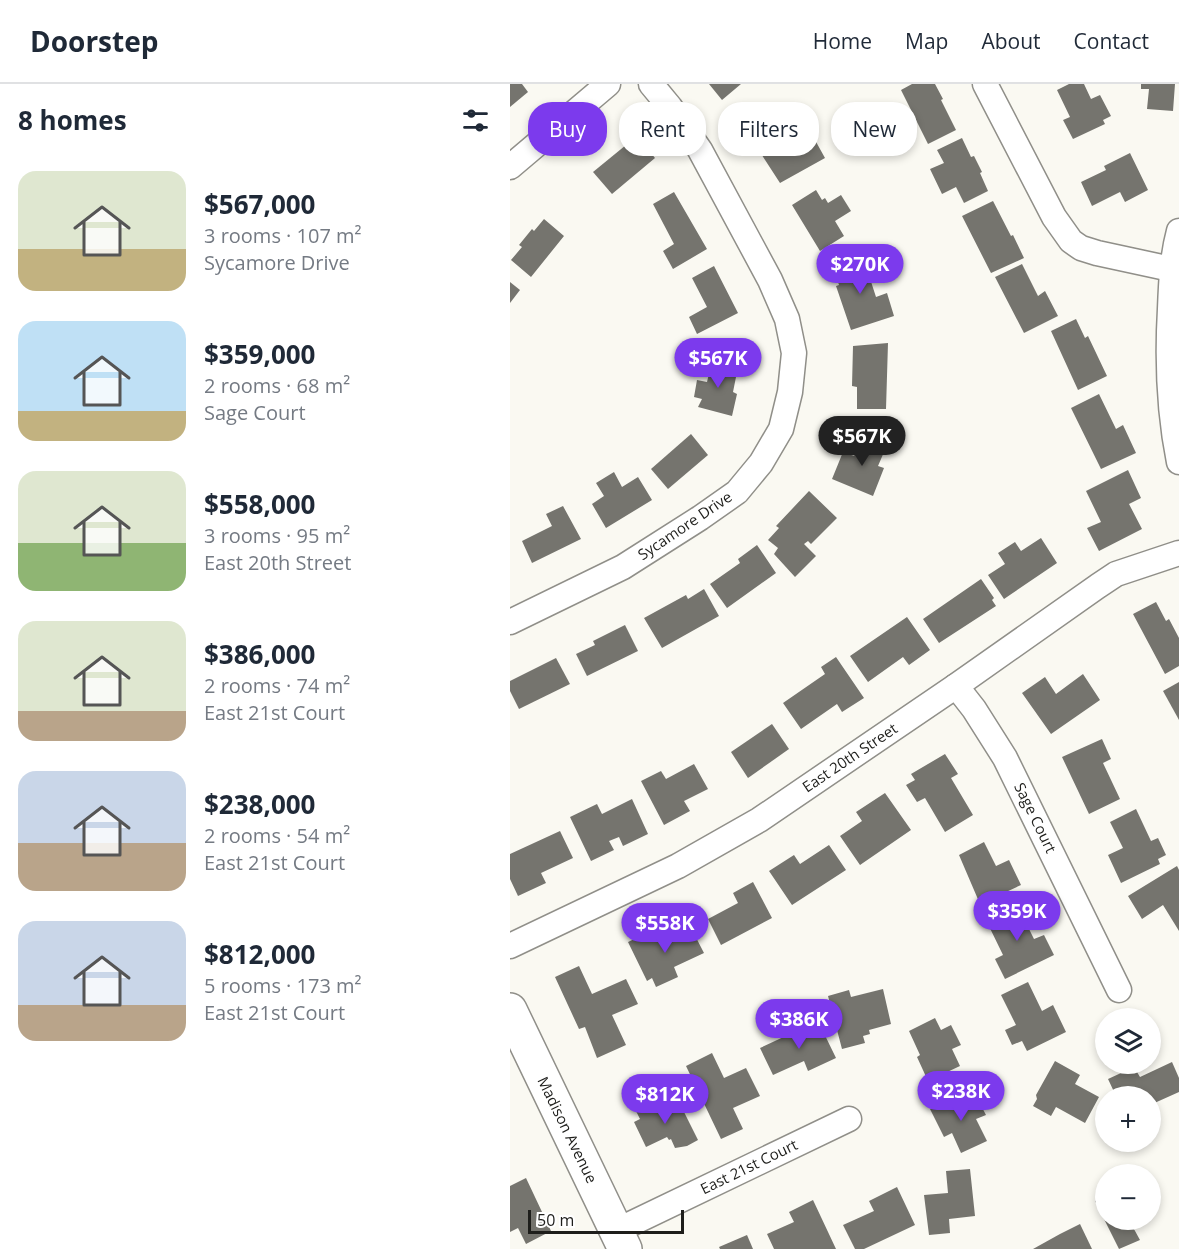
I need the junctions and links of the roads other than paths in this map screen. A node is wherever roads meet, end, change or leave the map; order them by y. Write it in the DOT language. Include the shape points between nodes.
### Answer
graph roads {
  1 [pos="608,84"];
  2 [pos="651,84"];
  3 [pos="985,84"];
  4 [pos="510,167"];
  5 [pos="1179,231"];
  6 [pos="1171,269"];
  7 [pos="1179,462"];
  8 [pos="1179,553"];
  9 [pos="510,622"];
  10 [pos="956,686"];
  11 [pos="510,946"];
  12 [pos="1119,990"];
  13 [pos="510,1010"];
  14 [pos="849,1119"];
  15 [pos="616,1242"];
  1 -- 4 [label="street"];
  2 -- 9 [label="street, Sycamore Drive" via="700,150 770,280 787,320 794,353 781,429 761,463 737,492 623,567"];
  3 -- 6 [label="street" via="1054,217 1071,241 1097,253"];
  5 -- 6 [label="street"];
  6 -- 7 [label="street" via="1167,360"];
  8 -- 10 [label="street, East 20th Street" via="1116,574"];
  10 -- 11 [label="street, East 20th Street" via="759,820 678,866"];
  10 -- 12 [label="street, Sage Court" via="1005,758"];
  13 -- 15 [label="main road, Madison Avenue"];
  14 -- 15 [label="street, East 21st Court"];
}
